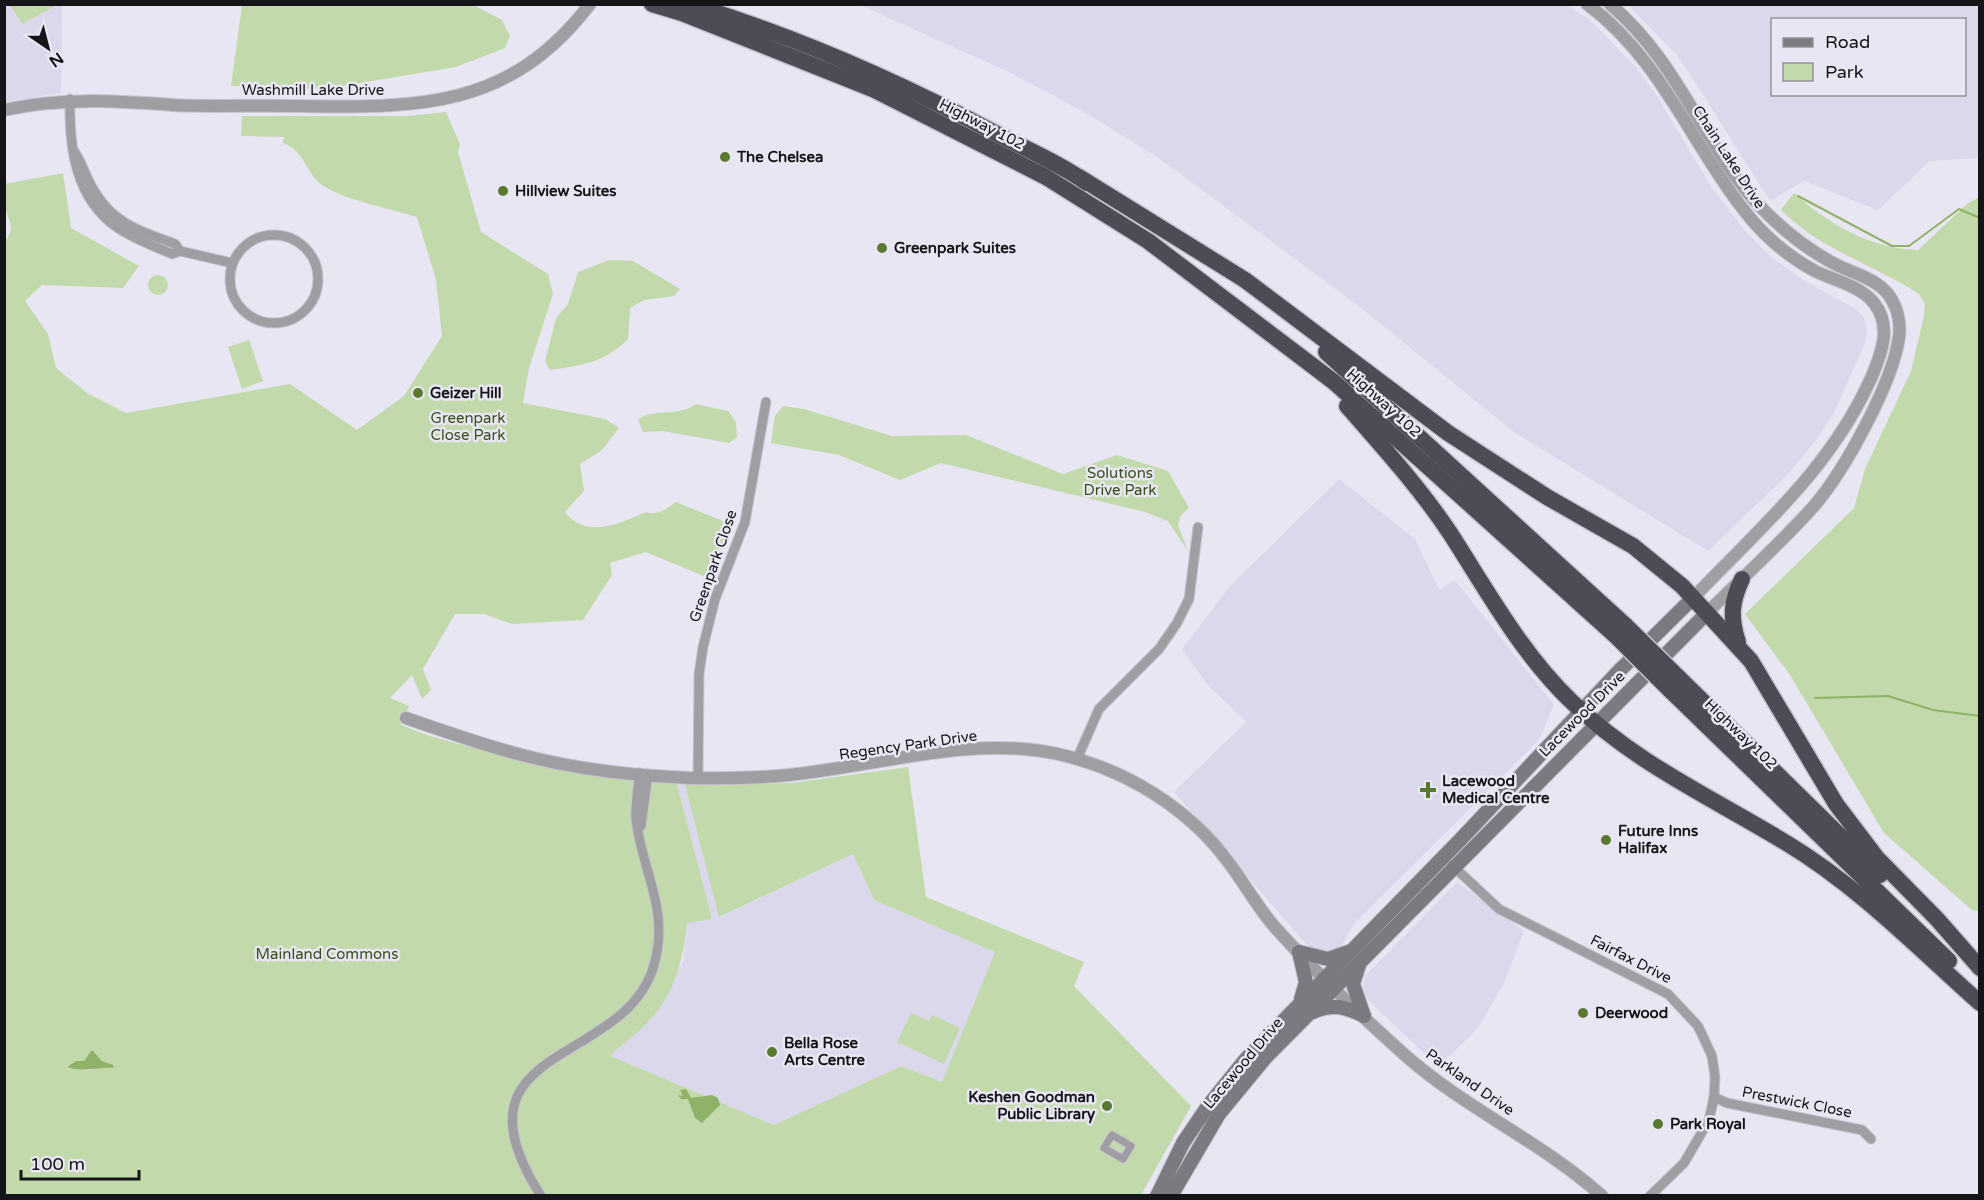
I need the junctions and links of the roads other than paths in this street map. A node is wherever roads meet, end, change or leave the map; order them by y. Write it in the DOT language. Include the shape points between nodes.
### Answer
graph roads {
  1 [pos="590,4"];
  2 [pos="652,4"];
  3 [pos="689,4"];
  4 [pos="1587,4"];
  5 [pos="1610,4"];
  6 [pos="70,99"];
  7 [pos="4,110"];
  8 [pos="1079,177"];
  9 [pos="1148,241"];
  10 [pos="232,263"];
  11 [pos="1897,311"];
  12 [pos="1885,329"];
  13 [pos="766,402"];
  14 [pos="1198,527"];
  15 [pos="1742,579"];
  16 [pos="1694,597"];
  17 [pos="1708,612"];
  18 [pos="1622,632"];
  19 [pos="1741,648"];
  20 [pos="1674,683"];
  21 [pos="1581,711"];
  22 [pos="406,718"];
  23 [pos="1596,724"];
  24 [pos="1077,759"];
  25 [pos="644,774"];
  26 [pos="698,777"];
  27 [pos="1448,862"];
  28 [pos="1299,952"];
  29 [pos="1358,954"];
  30 [pos="1980,970"];
  31 [pos="1330,982"];
  32 [pos="1980,992"];
  33 [pos="1980,1003"];
  34 [pos="1298,1004"];
  35 [pos="1364,1017"];
  36 [pos="1302,1018"];
  37 [pos="1714,1098"];
  38 [pos="1871,1139"];
  39 [pos="541,1196"];
  40 [pos="1156,1196"];
  41 [pos="1171,1196"];
  42 [pos="1602,1196"];
  43 [pos="1650,1196"];
  1 -- 6 [label="street, Washmill Lake Drive" via="556,42 516,72 472,92 432,102 384,106 175,105"];
  2 -- 9 [label="highway, Highway 102" via="875,90 1046,177"];
  3 -- 8 [label="highway, Highway 102" via="753,23 876,75"];
  4 -- 12 [label="street, Chain Lake Drive" via="1651,68 1753,222 1800,261 1872,300"];
  5 -- 11 [label="street, Chain Lake Drive" via="1665,62 1736,176 1771,218 1819,255 1879,286"];
  6 -- 7 [label="street, Washmill Lake Drive"];
  6 -- 10 [label="street" via="74,151 94,192 122,223 175,244 180,251"];
  8 -- 16 [label="highway" via="1245,279 1448,433 1547,497 1633,546"];
  8 -- 18 [label="highway, Highway 102" via="1225,275 1345,368"];
  9 -- 18 [label="highway, Highway 102" via="1334,382"];
  9 -- 21 [label="highway" via="1337,394 1392,457 1448,531 1525,649"];
  10 -- 10 [label="street" via="232,296 253,318 267,323 282,322 296,317 315,296 318,282 311,254 288,237 274,234 247,243"];
  11 -- 15 [label="street, Lacewood Drive" via="1899,337 1895,354 1849,456 1814,506"];
  12 -- 16 [label="street, Lacewood Drive" via="1870,380 1832,449 1795,494"];
  13 -- 26 [label="street, Greenpark Close" via="745,522 715,599 703,647"];
  14 -- 24 [label="street" via="1189,598 1178,623 1159,649 1099,709"];
  15 -- 17 [label="street, Lacewood Drive"];
  15 -- 19 [label="highway" via="1732,609 1732,624"];
  16 -- 17 [label="highway"];
  16 -- 21 [label="main road, Lacewood Drive"];
  17 -- 19 [label="highway"];
  17 -- 23 [label="main road, Lacewood Drive"];
  18 -- 20 [label="highway, Highway 102, bridge"];
  19 -- 30 [label="highway" via="1836,804 1877,858"];
  20 -- 30 [label="highway, Highway 102"];
  20 -- 32 [label="highway, Highway 102"];
  21 -- 23 [label="highway"];
  21 -- 27 [label="main road, Lacewood Drive"];
  22 -- 25 [label="street, Regency Park Drive" via="520,755"];
  23 -- 27 [label="main road, Lacewood Drive"];
  23 -- 33 [label="highway" via="1630,752 1788,844 1846,884"];
  24 -- 26 [label="street, Regency Park Drive" via="1031,750 984,749 797,774"];
  24 -- 28 [label="street, Regency Park Drive" via="1134,782 1192,823 1211,840 1259,907"];
  25 -- 26 [label="street, Regency Park Drive"];
  25 -- 39 [label="street" via="639,834 659,916 659,942 649,979 630,1008 615,1022 541,1066 529,1077 516,1102 514,1129 520,1155"];
  27 -- 29 [label="main road, Lacewood Drive"];
  27 -- 37 [label="street, Fairfax Drive" via="1499,909 1668,994 1698,1026 1713,1056"];
  28 -- 29 [label="main road" via="1328,959"];
  28 -- 31 [label="street, Regency Park Drive"];
  28 -- 34 [label="main road" via="1306,982"];
  29 -- 31 [label="main road, Lacewood Drive"];
  29 -- 35 [label="main road" via="1353,984"];
  31 -- 34 [label="main road, Lacewood Drive"];
  31 -- 35 [label="street, Parkland Drive"];
  31 -- 36 [label="main road, Lacewood Drive"];
  34 -- 40 [label="main road, Lacewood Drive" via="1208,1106 1183,1143"];
  35 -- 36 [label="main road" via="1348,1008 1331,1006"];
  35 -- 42 [label="street, Parkland Drive" via="1439,1083 1566,1166"];
  36 -- 41 [label="main road, Lacewood Drive" via="1219,1114"];
  37 -- 38 [label="street, Prestwick Close" via="1862,1130"];
  37 -- 43 [label="street, Fairfax Drive" via="1697,1144"];
}
